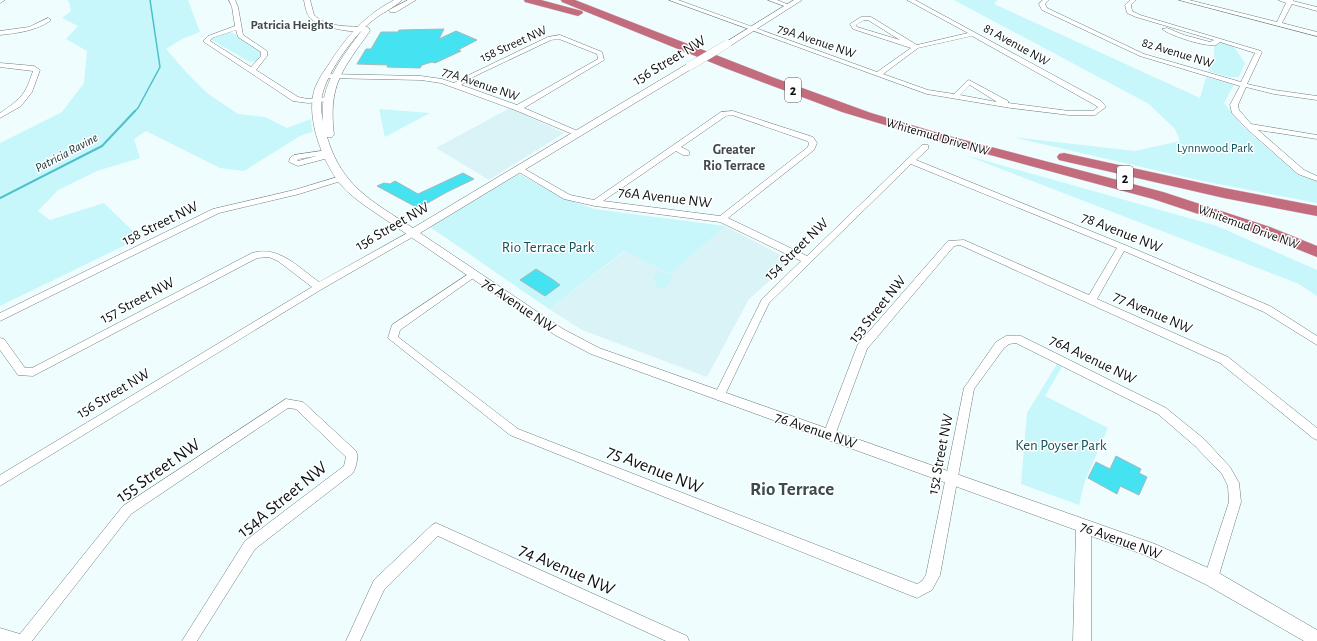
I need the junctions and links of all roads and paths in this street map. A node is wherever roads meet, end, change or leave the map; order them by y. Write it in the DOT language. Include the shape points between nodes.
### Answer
graph roads {
  1 [pos="232,0"];
  2 [pos="307,0"];
  3 [pos="399,0"];
  4 [pos="413,0"];
  5 [pos="531,0"];
  6 [pos="566,0"];
  7 [pos="580,0"];
  8 [pos="672,0"];
  9 [pos="771,0"];
  10 [pos="799,0"];
  11 [pos="910,0"];
  12 [pos="1133,0"];
  13 [pos="1182,0"];
  14 [pos="1281,0"];
  15 [pos="1290,1"];
  16 [pos="1044,2"];
  17 [pos="789,6"];
  18 [pos="1317,9"];
  19 [pos="626,12"];
  20 [pos="48,20"];
  21 [pos="1278,24"];
  22 [pos="238,27"];
  23 [pos="358,28"];
  24 [pos="367,29"];
  25 [pos="752,29"];
  26 [pos="0,33"];
  27 [pos="973,34"];
  28 [pos="1317,34"];
  29 [pos="653,35"];
  30 [pos="669,35"];
  31 [pos="916,47"];
  32 [pos="0,66"];
  33 [pos="252,71"];
  34 [pos="878,74"];
  35 [pos="325,76"];
  36 [pos="334,76"];
  37 [pos="1244,85"];
  38 [pos="456,86"];
  39 [pos="955,96"];
  40 [pos="1317,98"];
  41 [pos="317,100"];
  42 [pos="327,100"];
  43 [pos="1011,106"];
  44 [pos="518,108"];
  45 [pos="1095,113"];
  46 [pos="0,116"];
  47 [pos="1248,126"];
  48 [pos="928,127"];
  49 [pos="577,134"];
  50 [pos="1317,137"];
  51 [pos="924,147"];
  52 [pos="676,148"];
  53 [pos="686,153"];
  54 [pos="329,154"];
  55 [pos="910,162"];
  56 [pos="518,169"];
  57 [pos="341,178"];
  58 [pos="1317,178"];
  59 [pos="595,203"];
  60 [pos="1317,211"];
  61 [pos="722,219"];
  62 [pos="413,233"];
  63 [pos="961,242"];
  64 [pos="1317,244"];
  65 [pos="1122,247"];
  66 [pos="1317,252"];
  67 [pos="808,260"];
  68 [pos="473,274"];
  69 [pos="319,287"];
  70 [pos="1091,300"];
  71 [pos="0,317"];
  72 [pos="1010,339"];
  73 [pos="1317,341"];
  74 [pos="0,342"];
  75 [pos="719,396"];
  76 [pos="829,435"];
  77 [pos="1317,435"];
  78 [pos="349,469"];
  79 [pos="4,478"];
  80 [pos="952,478"];
  81 [pos="0,484"];
  82 [pos="1084,525"];
  83 [pos="1211,578"];
  84 [pos="926,587"];
  85 [pos="0,635"];
  86 [pos="1317,639"];
  87 [pos="22,641"];
  88 [pos="189,641"];
  89 [pos="353,641"];
  90 [pos="682,641"];
  91 [pos="1082,641"];
  1 -- 22 [label="street"];
  2 -- 23 [label="street" via="311,15 317,21 334,26"];
  3 -- 23 [label="street" via="374,14"];
  4 -- 24 [label="street" via="391,10"];
  5 -- 29 [label="highway" via="637,33"];
  6 -- 29 [label="highway, Whitemud Drive NW / 2"];
  7 -- 30 [label="highway, Whitemud Drive NW / 2"];
  8 -- 25 [label="street, 79A Avenue NW"];
  9 -- 17 [label="street"];
  10 -- 17 [label="street, 156 Street NW"];
  11 -- 27 [label="street, 81 Avenue NW"];
  12 -- 37 [label="street" via="1128,5 1129,12 1182,36 1210,44 1219,39 1259,52"];
  13 -- 21 [label="street"];
  14 -- 15 [label="street"];
  15 -- 18 [label="street"];
  15 -- 21 [label="street"];
  16 -- 37 [label="street, 82 Avenue NW" via="1044,9 1142,55"];
  17 -- 25 [label="street, 156 Street NW"];
  19 -- 30 [label="highway" via="661,28"];
  20 -- 26 [label="street" via="40,26"];
  21 -- 28 [label="street"];
  22 -- 33 [label="street" via="240,36 264,51 264,56"];
  22 -- 33 [label="street" via="210,37 206,41"];
  23 -- 24 [label="street"];
  23 -- 35 [label="street"];
  24 -- 36 [label="street"];
  25 -- 34 [label="street, 79A Avenue NW"];
  25 -- 49 [label="street, 156 Street NW, bridge"];
  27 -- 31 [label="street"];
  27 -- 45 [label="street, 81 Avenue NW" via="1098,103 1102,107"];
  29 -- 66 [label="highway, Whitemud Drive NW / 2" via="835,105 935,136 1165,197 1243,222"];
  30 -- 48 [label="highway, Whitemud Drive NW / 2" via="820,93"];
  31 -- 31 [label="street" via="869,18 863,18 853,24 855,28"];
  31 -- 34 [label="street"];
  32 -- 46 [label="street" via="37,70 30,91 18,104"];
  33 -- 41 [label="street" via="296,99"];
  34 -- 39 [label="street, 79A Avenue NW" via="927,92"];
  35 -- 36 [label="street, 77A Avenue NW"];
  35 -- 41 [label="street"];
  36 -- 38 [label="street, 77A Avenue NW" via="421,78"];
  36 -- 42 [label="street"];
  37 -- 40 [label="street, 82 Avenue NW"];
  37 -- 47 [label="street" via="1234,108"];
  38 -- 44 [label="street, 77A Avenue NW"];
  38 -- 44 [label="street, 158 Street NW" via="473,75 550,38 560,37 600,54 601,60"];
  39 -- 43 [label="street, 79A Avenue NW"];
  39 -- 43 [label="street, 79A Avenue NW" via="969,82"];
  41 -- 42 [label="street"];
  41 -- 54 [label="street, 76 Avenue NW" via="318,117"];
  42 -- 54 [label="street"];
  43 -- 45 [label="street, 79A Avenue NW"];
  44 -- 49 [label="street, 77A Avenue NW"];
  47 -- 50 [label="street"];
  47 -- 58 [label="street" via="1301,172"];
  48 -- 60 [label="highway" via="949,128 1062,157"];
  48 -- 64 [label="highway, Whitemud Drive NW / 2" via="1142,182 1228,210"];
  49 -- 56 [label="street, 156 Street NW"];
  51 -- 55 [label="street, 154 Street NW"];
  52 -- 53 [label="street"];
  52 -- 59 [label="street"];
  52 -- 61 [label="street" via="724,114 734,112 813,142 811,148"];
  54 -- 57 [label="street, 76 Avenue NW"];
  55 -- 65 [label="street, 78 Avenue NW"];
  55 -- 67 [label="street, 154 Street NW"];
  56 -- 59 [label="street, 76A Avenue NW" via="567,197"];
  56 -- 62 [label="street, 156 Street NW"];
  57 -- 62 [label="street, 76 Avenue NW" via="351,190"];
  57 -- 71 [label="street, 158 Street NW" via="216,212"];
  59 -- 61 [label="street, 76A Avenue NW"];
  61 -- 67 [label="street, 76A Avenue NW"];
  62 -- 68 [label="street, 76 Avenue NW"];
  62 -- 69 [label="street, 156 Street NW"];
  63 -- 70 [label="street, 77 Avenue NW"];
  63 -- 76 [label="street, 153 Street NW" via="951,242 862,347"];
  65 -- 70 [label="street"];
  65 -- 73 [label="street, 78 Avenue NW" via="1267,309"];
  67 -- 75 [label="street, 154 Street NW" via="762,307"];
  68 -- 75 [label="street, 76 Avenue NW" via="559,332 586,347"];
  68 -- 84 [label="street, 75 Avenue NW" via="396,328 393,338 514,432 912,590 922,590"];
  69 -- 74 [label="street, 157 Street NW" via="281,259 270,254 255,255 33,372 22,372"];
  69 -- 79 [label="street, 156 Street NW"];
  70 -- 77 [label="street, 77 Avenue NW" via="1224,360"];
  72 -- 80 [label="street, 152 Street NW" via="1000,345 969,388"];
  72 -- 83 [label="street, 76A Avenue NW" via="1023,342 1162,411 1213,456 1230,477 1236,494"];
  75 -- 76 [label="street, 76 Avenue NW"];
  76 -- 80 [label="street, 76 Avenue NW"];
  78 -- 87 [label="street, 155 Street NW" via="352,455 299,405 286,403 127,510"];
  78 -- 88 [label="street, 154A Street NW" via="250,545"];
  79 -- 81 [label="street, 156 Street NW"];
  80 -- 82 [label="street, 76 Avenue NW"];
  80 -- 84 [label="street, 152 Street NW" via="933,575"];
  82 -- 83 [label="street, 76 Avenue NW" via="1165,556"];
  82 -- 91 [label="street"];
  83 -- 86 [label="street, 76 Avenue NW"];
  85 -- 87 [label="street"];
  89 -- 90 [label="street, 74 Avenue NW" via="379,585 436,529"];
}
